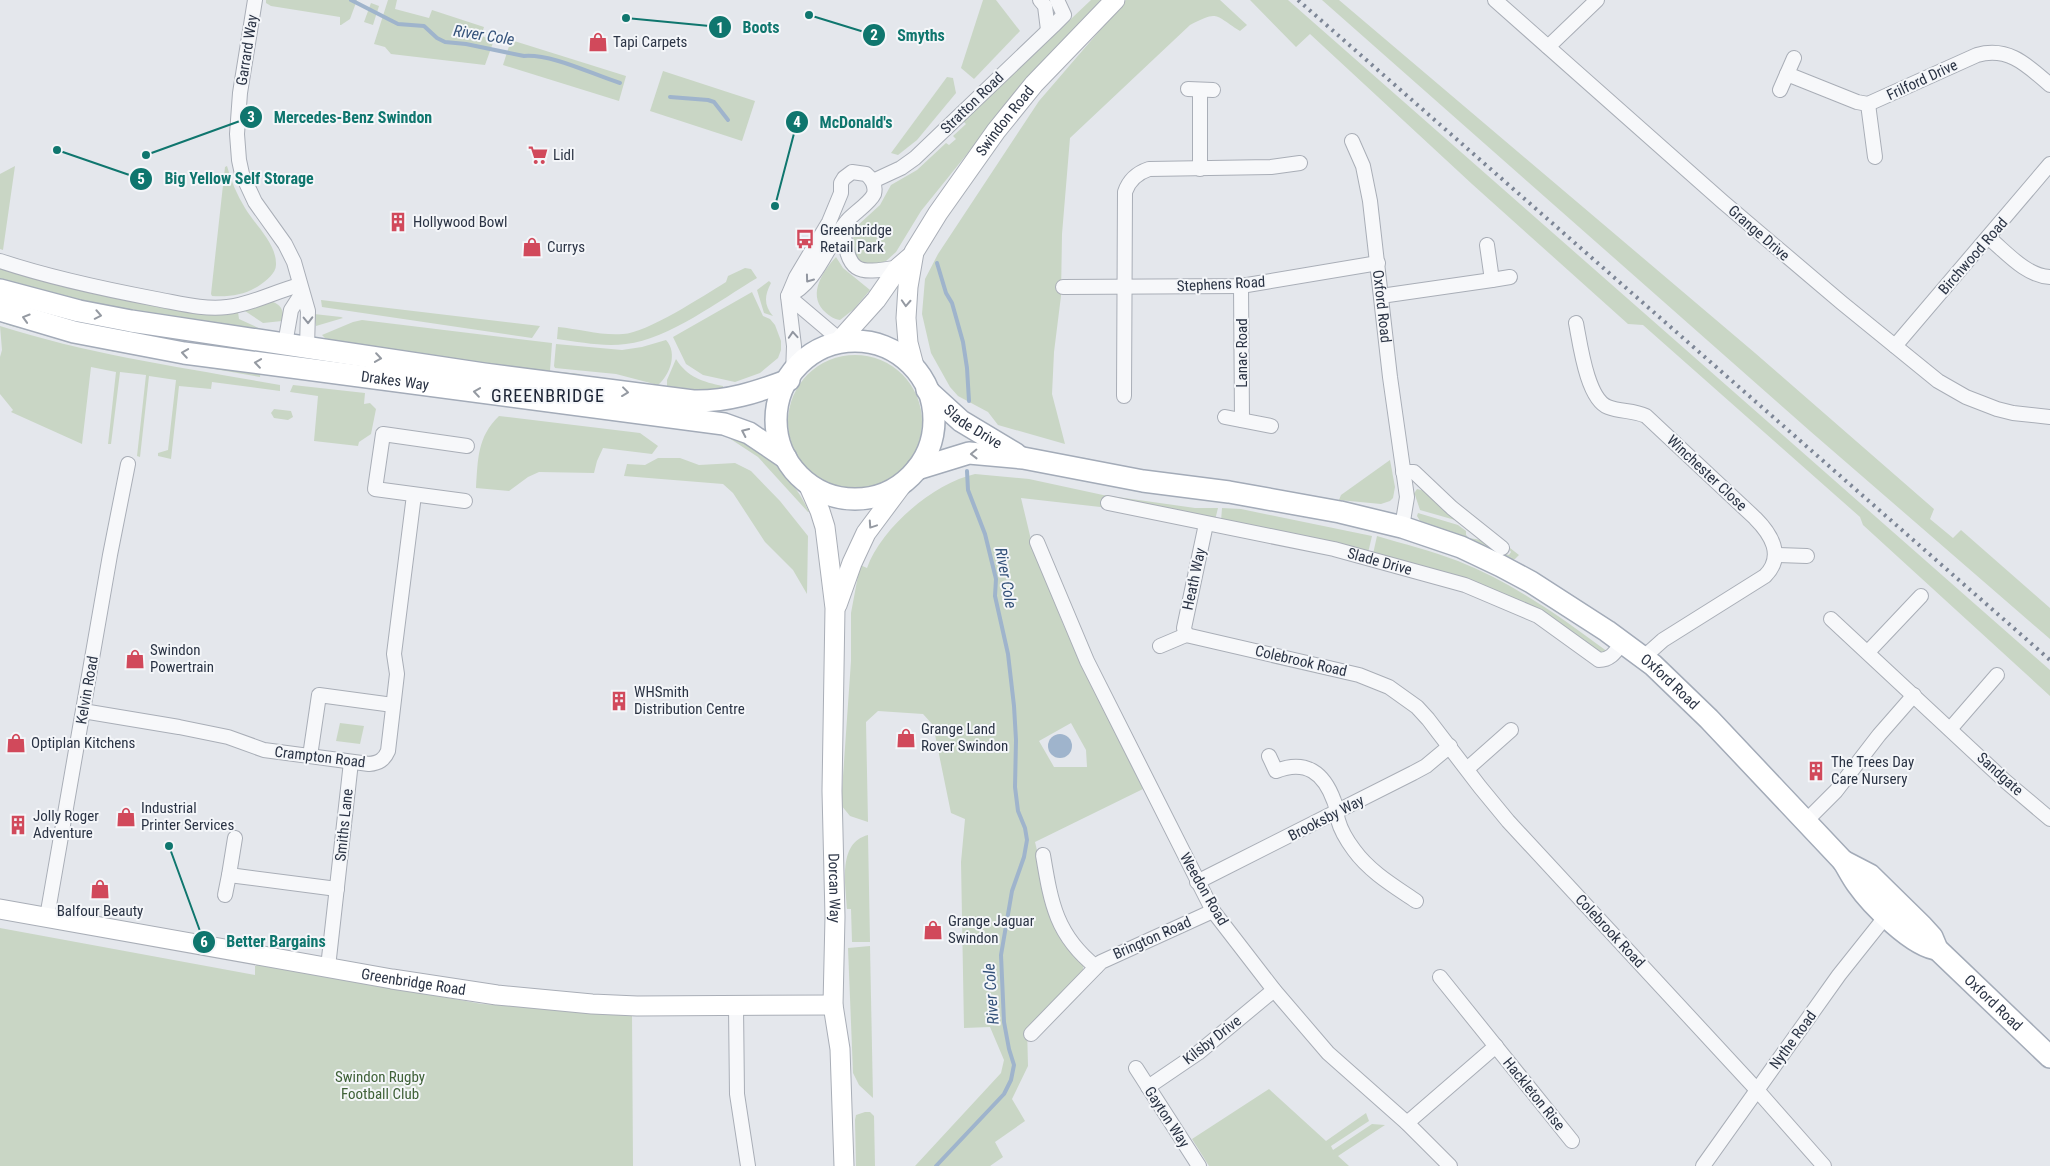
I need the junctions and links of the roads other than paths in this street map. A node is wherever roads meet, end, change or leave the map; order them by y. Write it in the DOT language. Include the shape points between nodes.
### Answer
graph roads {
  1 [pos="255,0"];
  2 [pos="1040,0"];
  3 [pos="1057,0"];
  4 [pos="1115,0"];
  5 [pos="1495,0"];
  6 [pos="1596,0"];
  7 [pos="1048,30"];
  8 [pos="1548,47"];
  9 [pos="1794,58"];
  10 [pos="1787,74"];
  11 [pos="2050,85"];
  12 [pos="1200,90"];
  13 [pos="1780,90"];
  14 [pos="1868,104"];
  15 [pos="1352,142"];
  16 [pos="1874,157"];
  17 [pos="1300,163"];
  18 [pos="2050,164"];
  19 [pos="1200,169"];
  20 [pos="873,181"];
  21 [pos="841,193"];
  22 [pos="863,204"];
  23 [pos="843,226"];
  24 [pos="1989,238"];
  25 [pos="1487,244"];
  26 [pos="0,260"];
  27 [pos="906,261"];
  28 [pos="1378,264"];
  29 [pos="1510,277"];
  30 [pos="2050,277"];
  31 [pos="1492,280"];
  32 [pos="1241,286"];
  33 [pos="1063,287"];
  34 [pos="1125,287"];
  35 [pos="301,289"];
  36 [pos="0,290"];
  37 [pos="788,296"];
  38 [pos="1381,296"];
  39 [pos="0,310"];
  40 [pos="1576,323"];
  41 [pos="840,340"];
  42 [pos="286,344"];
  43 [pos="1894,346"];
  44 [pos="307,347"];
  45 [pos="914,366"];
  46 [pos="282,367"];
  47 [pos="303,370"];
  48 [pos="791,377"];
  49 [pos="927,390"];
  50 [pos="1124,396"];
  51 [pos="1225,417"];
  52 [pos="2050,417"];
  53 [pos="1242,420"];
  54 [pos="1271,426"];
  55 [pos="467,446"];
  56 [pos="786,458"];
  57 [pos="1023,458"];
  58 [pos="128,464"];
  59 [pos="917,469"];
  60 [pos="1403,472"];
  61 [pos="808,484"];
  62 [pos="901,486"];
  63 [pos="414,495"];
  64 [pos="465,501"];
  65 [pos="1108,503"];
  66 [pos="1206,524"];
  67 [pos="1402,527"];
  68 [pos="1037,542"];
  69 [pos="1461,548"];
  70 [pos="1502,548"];
  71 [pos="1776,555"];
  72 [pos="1807,556"];
  73 [pos="1921,596"];
  74 [pos="835,608"];
  75 [pos="1831,619"];
  76 [pos="1186,634"];
  77 [pos="1623,642"];
  78 [pos="1160,646"];
  79 [pos="1868,652"];
  80 [pos="1644,657"];
  81 [pos="1998,675"];
  82 [pos="1914,695"];
  83 [pos="394,705"];
  84 [pos="83,711"];
  85 [pos="1951,728"];
  86 [pos="1511,730"];
  87 [pos="1450,746"];
  88 [pos="310,756"];
  89 [pos="1269,756"];
  90 [pos="351,762"];
  91 [pos="1466,769"];
  92 [pos="1336,812"];
  93 [pos="2050,819"];
  94 [pos="1805,822"];
  95 [pos="235,838"];
  96 [pos="1043,855"];
  97 [pos="229,875"];
  98 [pos="1197,882"];
  99 [pos="337,888"];
  100 [pos="225,895"];
  101 [pos="1416,901"];
  102 [pos="0,909"];
  103 [pos="1892,909"];
  104 [pos="1213,911"];
  105 [pos="47,917"];
  106 [pos="328,967"];
  107 [pos="1096,967"];
  108 [pos="1440,977"];
  109 [pos="1274,990"];
  110 [pos="833,1005"];
  111 [pos="736,1007"];
  112 [pos="1030,1034"];
  113 [pos="1496,1046"];
  114 [pos="2050,1057"];
  115 [pos="1136,1068"];
  116 [pos="1148,1087"];
  117 [pos="1757,1090"];
  118 [pos="1407,1123"];
  119 [pos="1572,1141"];
  120 [pos="748,1166"];
  121 [pos="844,1166"];
  122 [pos="1198,1166"];
  123 [pos="1450,1166"];
  124 [pos="1703,1166"];
  125 [pos="1824,1166"];
  1 -- 35 [label="street, Garrard Way" via="240,93 238,160 248,189 288,249"];
  2 -- 7 [label="street"];
  3 -- 7 [label="street, Stratton Road" via="1064,15"];
  4 -- 27 [label="main road, Swindon Road" via="1034,84 996,131"];
  5 -- 8 [label="street, Grange Drive"];
  6 -- 8 [label="street"];
  7 -- 20 [label="street, Stratton Road" via="915,158"];
  8 -- 43 [label="street, Grange Drive" via="1723,202"];
  9 -- 10 [label="street"];
  10 -- 13 [label="street"];
  10 -- 14 [label="street, Frilford Drive"];
  11 -- 14 [label="street, Frilford Drive" via="2020,59 2006,53 1986,52"];
  12 -- 19 [label="street"];
  14 -- 16 [label="street"];
  15 -- 28 [label="street, Oxford Road" via="1367,182"];
  17 -- 19 [label="street"];
  18 -- 24 [label="street, Birchwood Road"];
  19 -- 34 [label="street" via="1148,169 1130,182 1125,192"];
  20 -- 21 [label="street" via="862,172 852,172 841,183"];
  20 -- 22 [label="street" via="873,195"];
  21 -- 22 [label="street" via="847,202 858,206"];
  21 -- 37 [label="street"];
  22 -- 23 [label="street"];
  23 -- 27 [label="street" via="846,251 857,267 872,272"];
  23 -- 37 [label="street, one-way" via="806,284"];
  24 -- 30 [label="street" via="2024,268"];
  24 -- 43 [label="street, Birchwood Road"];
  25 -- 31 [label="street"];
  26 -- 35 [label="street" via="90,286 206,307 233,307 276,291"];
  27 -- 41 [label="main road, Swindon Road"];
  27 -- 45 [label="main road, Swindon Road, one-way" via="906,318"];
  28 -- 32 [label="street, Stephens Road"];
  28 -- 38 [label="street, Oxford Road"];
  29 -- 31 [label="street"];
  31 -- 38 [label="street"];
  32 -- 34 [label="street, Stephens Road"];
  32 -- 53 [label="street, Lanac Road"];
  33 -- 34 [label="street, Stephens Road"];
  34 -- 50 [label="street"];
  35 -- 42 [label="street" via="291,310"];
  35 -- 44 [label="street, Garrard Way, one-way" via="308,310"];
  36 -- 42 [label="main road, Drakes Way, one-way" via="106,317"];
  37 -- 41 [label="street"];
  48 -- 37 [label="street, one-way" via="794,346"];
  38 -- 60 [label="street, Oxford Road"];
  46 -- 39 [label="main road, Drakes Way, one-way" via="124,342 55,327"];
  40 -- 71 [label="street, Winchester Close" via="1587,371 1598,399 1608,407 1646,416 1755,518 1772,541"];
  41 -- 45 [label="main road" via="881,344"];
  41 -- 48 [label="main road" via="809,358"];
  42 -- 44 [label="main road, Drakes Way"];
  42 -- 46 [label="main road"];
  43 -- 52 [label="street, Grange Drive" via="1938,381 1966,397 2013,413"];
  44 -- 47 [label="main road"];
  44 -- 48 [label="main road, Drakes Way, one-way" via="484,374 707,401 738,397"];
  45 -- 49 [label="main road"];
  46 -- 47 [label="main road, Drakes Way"];
  56 -- 47 [label="main road, Drakes Way, one-way" via="749,433 724,424"];
  48 -- 56 [label="main road" via="780,398 777,418 778,437"];
  49 -- 57 [label="main road, Slade Drive" via="961,421"];
  49 -- 59 [label="main road" via="933,428 930,445"];
  51 -- 53 [label="street"];
  53 -- 54 [label="street"];
  55 -- 63 [label="street" via="383,434 375,490"];
  56 -- 61 [label="main road"];
  57 -- 59 [label="main road, Slade Drive, one-way" via="969,453"];
  57 -- 67 [label="main road, Slade Drive" via="1143,481 1298,504"];
  58 -- 84 [label="street, Kelvin Road"];
  59 -- 62 [label="main road"];
  60 -- 67 [label="street, Oxford Road" via="1407,497"];
  60 -- 70 [label="street" via="1414,472"];
  61 -- 62 [label="main road" via="827,495 852,500 878,497"];
  61 -- 74 [label="main road, Dorcan Way" via="825,527"];
  62 -- 74 [label="main road, Dorcan Way, one-way" via="866,533"];
  63 -- 64 [label="street"];
  63 -- 83 [label="street, Crampton Road" via="394,654 397,674"];
  65 -- 66 [label="street, Slade Drive"];
  66 -- 76 [label="street, Heath Way" via="1184,628"];
  66 -- 77 [label="street, Slade Drive" via="1343,551 1466,585 1538,616 1596,660 1609,658"];
  67 -- 69 [label="main road, Slade Drive"];
  68 -- 98 [label="street, Weedon Road" via="1059,580 1088,661"];
  69 -- 77 [label="main road, Oxford Road" via="1531,582"];
  71 -- 72 [label="street"];
  71 -- 80 [label="street" via="1765,576 1663,640"];
  73 -- 79 [label="street"];
  74 -- 110 [label="main road, Dorcan Way"];
  75 -- 79 [label="street, Sandgate"];
  76 -- 78 [label="street"];
  76 -- 87 [label="street, Colebrook Road" via="1374,680 1417,707"];
  77 -- 80 [label="main road, Oxford Road"];
  79 -- 82 [label="street, Sandgate"];
  80 -- 94 [label="main road, Oxford Road" via="1709,719"];
  81 -- 85 [label="street"];
  82 -- 85 [label="street, Sandgate"];
  82 -- 94 [label="street" via="1878,735 1836,791"];
  83 -- 88 [label="street" via="319,696"];
  83 -- 90 [label="street, Crampton Road" via="385,757 376,763"];
  84 -- 88 [label="street, Crampton Road" via="228,737 264,750"];
  84 -- 105 [label="street, Kelvin Road"];
  85 -- 93 [label="street, Sandgate"];
  86 -- 91 [label="street"];
  87 -- 91 [label="street, Colebrook Road"];
  87 -- 92 [label="street, Brooksby Way" via="1414,773"];
  88 -- 90 [label="street, Crampton Road"];
  89 -- 92 [label="street" via="1276,771 1297,765 1310,768 1327,786"];
  90 -- 99 [label="street, Smiths Lane"];
  91 -- 117 [label="street, Colebrook Road" via="1524,839"];
  92 -- 98 [label="street, Brooksby Way"];
  92 -- 101 [label="street" via="1347,840 1365,864"];
  94 -- 103 [label="main road, Oxford Road" via="1843,861 1870,875"];
  95 -- 97 [label="street"];
  96 -- 107 [label="street" via="1059,923 1078,951"];
  97 -- 99 [label="street"];
  97 -- 100 [label="street"];
  98 -- 104 [label="street, Weedon Road"];
  99 -- 106 [label="street, Smiths Lane"];
  102 -- 105 [label="main road, Greenbridge Road"];
  103 -- 114 [label="main road, Oxford Road" via="1922,926 1937,949"];
  103 -- 117 [label="street, Nythe Road" via="1839,975"];
  104 -- 107 [label="street, Brington Road" via="1115,954"];
  104 -- 109 [label="street, Weedon Road"];
  105 -- 106 [label="main road, Greenbridge Road"];
  106 -- 111 [label="main road, Greenbridge Road" via="540,1000 637,1006"];
  107 -- 112 [label="street, Brington Road"];
  108 -- 113 [label="street, Hackleton Rise"];
  109 -- 116 [label="street, Kilsby Drive" via="1204,1049"];
  109 -- 118 [label="street, Weedon Road" via="1338,1063"];
  110 -- 111 [label="main road, Greenbridge Road"];
  110 -- 121 [label="main road, Dorcan Way" via="840,1049"];
  111 -- 120 [label="street" via="737,1094"];
  113 -- 118 [label="street, Hackleton Rise"];
  113 -- 119 [label="street, Hackleton Rise"];
  115 -- 116 [label="street, Gayton Way"];
  116 -- 122 [label="street, Gayton Way"];
  117 -- 124 [label="street, Nythe Road"];
  117 -- 125 [label="street, Colebrook Road"];
  118 -- 123 [label="street, Weedon Road"];
}
